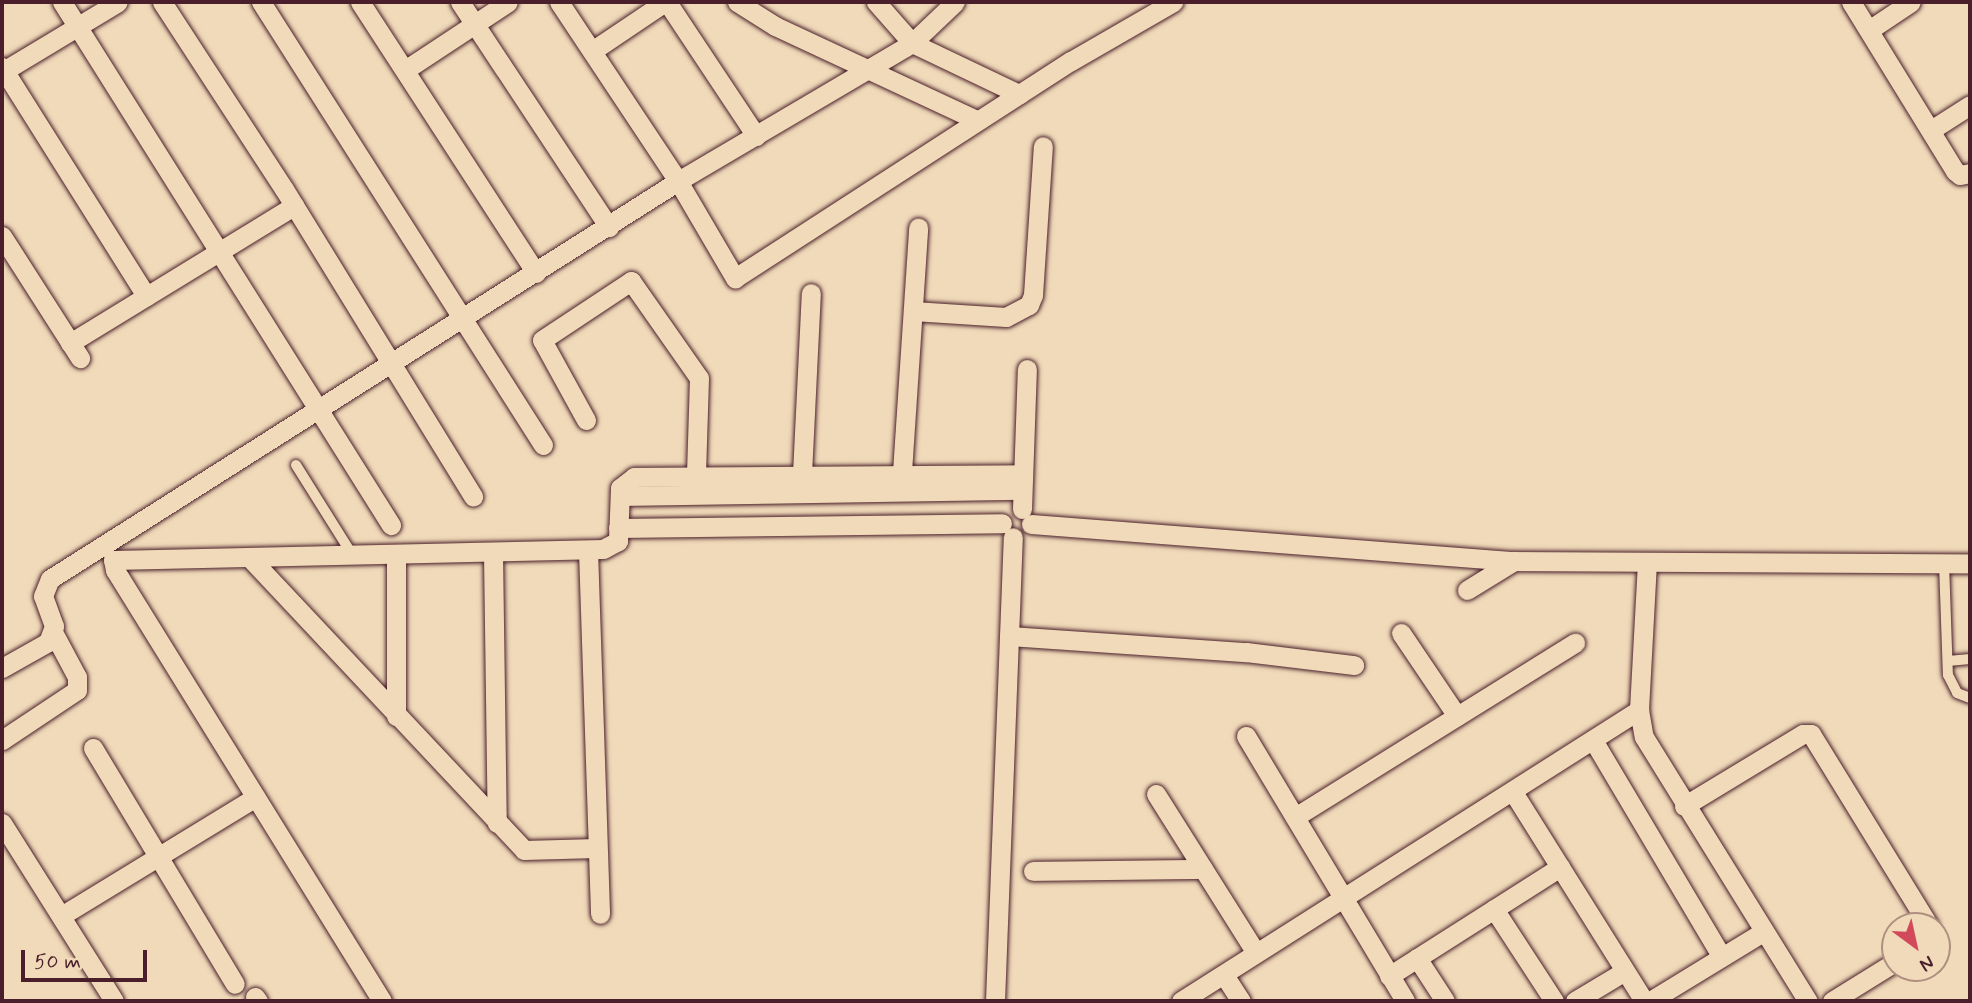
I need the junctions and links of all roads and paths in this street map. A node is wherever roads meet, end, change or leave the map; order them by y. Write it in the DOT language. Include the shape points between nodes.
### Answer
graph roads {
  1 [pos="62,2"];
  2 [pos="118,2"];
  3 [pos="162,2"];
  4 [pos="261,2"];
  5 [pos="359,2"];
  6 [pos="460,2"];
  7 [pos="508,2"];
  8 [pos="559,2"];
  9 [pos="666,2"];
  10 [pos="737,2"];
  11 [pos="876,2"];
  12 [pos="955,2"];
  13 [pos="1172,2"];
  14 [pos="1851,2"];
  15 [pos="1911,2"];
  16 [pos="1138,9"];
  17 [pos="475,24"];
  18 [pos="78,28"];
  19 [pos="1869,30"];
  20 [pos="912,43"];
  21 [pos="592,51"];
  22 [pos="867,69"];
  23 [pos="3,70"];
  24 [pos="405,70"];
  25 [pos="1019,94"];
  26 [pos="1970,105"];
  27 [pos="977,120"];
  28 [pos="1931,130"];
  29 [pos="756,136"];
  30 [pos="1044,146"];
  31 [pos="1970,173"];
  32 [pos="678,180"];
  33 [pos="294,206"];
  34 [pos="608,227"];
  35 [pos="918,228"];
  36 [pos="2,236"];
  37 [pos="218,252"];
  38 [pos="536,273"];
  39 [pos="811,293"];
  40 [pos="146,296"];
  41 [pos="913,311"];
  42 [pos="462,319"];
  43 [pos="390,361"];
  44 [pos="1027,369"];
  45 [pos="316,410"];
  46 [pos="586,420"];
  47 [pos="543,445"];
  48 [pos="296,465"];
  49 [pos="902,472"];
  50 [pos="802,474"];
  51 [pos="696,476"];
  52 [pos="473,496"];
  53 [pos="620,496"];
  54 [pos="1025,499"];
  55 [pos="390,525"];
  56 [pos="618,528"];
  57 [pos="1008,530"];
  58 [pos="588,550"];
  59 [pos="493,553"];
  60 [pos="397,556"];
  61 [pos="249,557"];
  62 [pos="353,557"];
  63 [pos="1514,561"];
  64 [pos="1647,562"];
  65 [pos="1944,563"];
  66 [pos="1970,563"];
  67 [pos="1467,590"];
  68 [pos="53,632"];
  69 [pos="1401,633"];
  70 [pos="1009,636"];
  71 [pos="1575,643"];
  72 [pos="1970,659"];
  73 [pos="1948,661"];
  74 [pos="1353,664"];
  75 [pos="2,668"];
  76 [pos="1970,698"];
  77 [pos="1639,710"];
  78 [pos="396,716"];
  79 [pos="1457,716"];
  80 [pos="1246,736"];
  81 [pos="2,740"];
  82 [pos="1593,740"];
  83 [pos="93,748"];
  84 [pos="1513,792"];
  85 [pos="1156,794"];
  86 [pos="256,797"];
  87 [pos="1684,806"];
  88 [pos="1295,817"];
  89 [pos="2,823"];
  90 [pos="497,823"];
  91 [pos="597,848"];
  92 [pos="158,857"];
  93 [pos="1560,867"];
  94 [pos="1203,869"];
  95 [pos="1033,871"];
  96 [pos="1343,897"];
  97 [pos="1494,909"];
  98 [pos="1920,912"];
  99 [pos="600,914"];
  100 [pos="61,916"];
  101 [pos="1762,932"];
  102 [pos="1256,953"];
  103 [pos="1723,957"];
  104 [pos="1417,958"];
  105 [pos="1625,971"];
  106 [pos="1881,971"];
  107 [pos="1224,975"];
  108 [pos="1389,976"];
  109 [pos="235,984"];
  110 [pos="114,1001"];
  111 [pos="382,1001"];
  112 [pos="995,1001"];
  113 [pos="1181,1001"];
  114 [pos="1241,1001"];
  115 [pos="1405,1001"];
  116 [pos="1445,1001"];
  117 [pos="1554,1001"];
  118 [pos="1575,1001"];
  119 [pos="1644,1001"];
  120 [pos="1650,1001"];
  121 [pos="1808,1001"];
  122 [pos="1832,1001"];
  1 -- 18 [label="street"];
  2 -- 18 [label="street"];
  3 -- 33 [label="street"];
  4 -- 42 [label="street"];
  5 -- 24 [label="street"];
  6 -- 17 [label="street"];
  7 -- 17 [label="street"];
  8 -- 21 [label="street"];
  9 -- 21 [label="street"];
  9 -- 29 [label="street"];
  10 -- 22 [label="street" via="775,26"];
  11 -- 20 [label="street"];
  12 -- 20 [label="street"];
  13 -- 16 [label="street"];
  14 -- 19 [label="street"];
  15 -- 19 [label="street"];
  16 -- 25 [label="street"];
  17 -- 24 [label="street"];
  17 -- 34 [label="street"];
  18 -- 23 [label="street"];
  18 -- 37 [label="street"];
  19 -- 28 [label="street"];
  20 -- 22 [label="street"];
  20 -- 25 [label="street"];
  21 -- 32 [label="street"];
  22 -- 27 [label="street"];
  22 -- 29 [label="street"];
  23 -- 40 [label="street"];
  24 -- 38 [label="street"];
  25 -- 27 [label="street"];
  26 -- 28 [label="street"];
  27 -- 32 [label="street" via="739,277 728,272"];
  28 -- 31 [label="street" via="1955,171 1964,176"];
  29 -- 32 [label="street"];
  30 -- 41 [label="street" via="1029,305 1006,317"];
  32 -- 34 [label="street"];
  33 -- 37 [label="street"];
  33 -- 43 [label="street"];
  34 -- 38 [label="street"];
  35 -- 41 [label="street"];
  36 -- 40 [label="street" via="75,351"];
  37 -- 40 [label="street"];
  37 -- 45 [label="street"];
  38 -- 42 [label="street"];
  39 -- 50 [label="street"];
  41 -- 49 [label="street"];
  42 -- 43 [label="street"];
  42 -- 47 [label="street"];
  43 -- 45 [label="street"];
  43 -- 52 [label="street"];
  44 -- 54 [label="street"];
  45 -- 55 [label="street"];
  45 -- 68 [label="street" via="50,579 43,596"];
  46 -- 51 [label="street" via="542,340 631,281 699,378"];
  48 -- 62 [label="lane"];
  49 -- 50 [label="street"];
  49 -- 54 [label="street"];
  50 -- 51 [label="street"];
  51 -- 53 [label="street" via="628,479"];
  53 -- 54 [label="street"];
  53 -- 56 [label="street"];
  54 -- 57 [label="street" via="1028,532"];
  54 -- 63 [label="street"];
  56 -- 57 [label="street"];
  56 -- 58 [label="street" via="614,545"];
  57 -- 70 [label="street"];
  58 -- 59 [label="street"];
  58 -- 91 [label="street"];
  59 -- 60 [label="street"];
  59 -- 90 [label="street"];
  60 -- 62 [label="street"];
  60 -- 78 [label="street"];
  61 -- 62 [label="street"];
  61 -- 78 [label="street"];
  61 -- 86 [label="street" via="116,558 112,563"];
  63 -- 64 [label="street"];
  63 -- 67 [label="street"];
  64 -- 65 [label="street"];
  64 -- 77 [label="street"];
  65 -- 66 [label="street"];
  65 -- 73 [label="lane"];
  68 -- 75 [label="street" via="48,642"];
  68 -- 81 [label="street" via="77,677 77,690"];
  69 -- 79 [label="street"];
  70 -- 74 [label="street"];
  70 -- 112 [label="street"];
  71 -- 79 [label="street"];
  72 -- 73 [label="lane"];
  73 -- 76 [label="lane" via="1951,684 1957,693"];
  77 -- 82 [label="street"];
  77 -- 87 [label="street" via="1648,747"];
  78 -- 90 [label="street"];
  79 -- 88 [label="street"];
  80 -- 88 [label="street"];
  82 -- 84 [label="street"];
  82 -- 103 [label="street"];
  83 -- 92 [label="street"];
  84 -- 93 [label="street"];
  84 -- 96 [label="street"];
  85 -- 94 [label="street"];
  86 -- 92 [label="street"];
  86 -- 111 [label="street"];
  87 -- 98 [label="street" via="1803,734 1811,734"];
  87 -- 101 [label="street"];
  88 -- 96 [label="street"];
  89 -- 100 [label="street"];
  90 -- 91 [label="street" via="518,845 532,852"];
  91 -- 99 [label="street"];
  92 -- 100 [label="street"];
  92 -- 109 [label="street"];
  93 -- 97 [label="street"];
  93 -- 105 [label="street"];
  94 -- 95 [label="street"];
  94 -- 102 [label="street"];
  96 -- 102 [label="street"];
  96 -- 108 [label="street"];
  97 -- 104 [label="street"];
  97 -- 117 [label="street"];
  100 -- 110 [label="street"];
  101 -- 103 [label="street"];
  101 -- 121 [label="street"];
  102 -- 107 [label="street"];
  103 -- 120 [label="street"];
  104 -- 108 [label="street"];
  104 -- 116 [label="street"];
  105 -- 118 [label="street"];
  105 -- 119 [label="street"];
  106 -- 122 [label="street"];
  107 -- 113 [label="street"];
  107 -- 114 [label="street"];
  108 -- 115 [label="street"];
}
